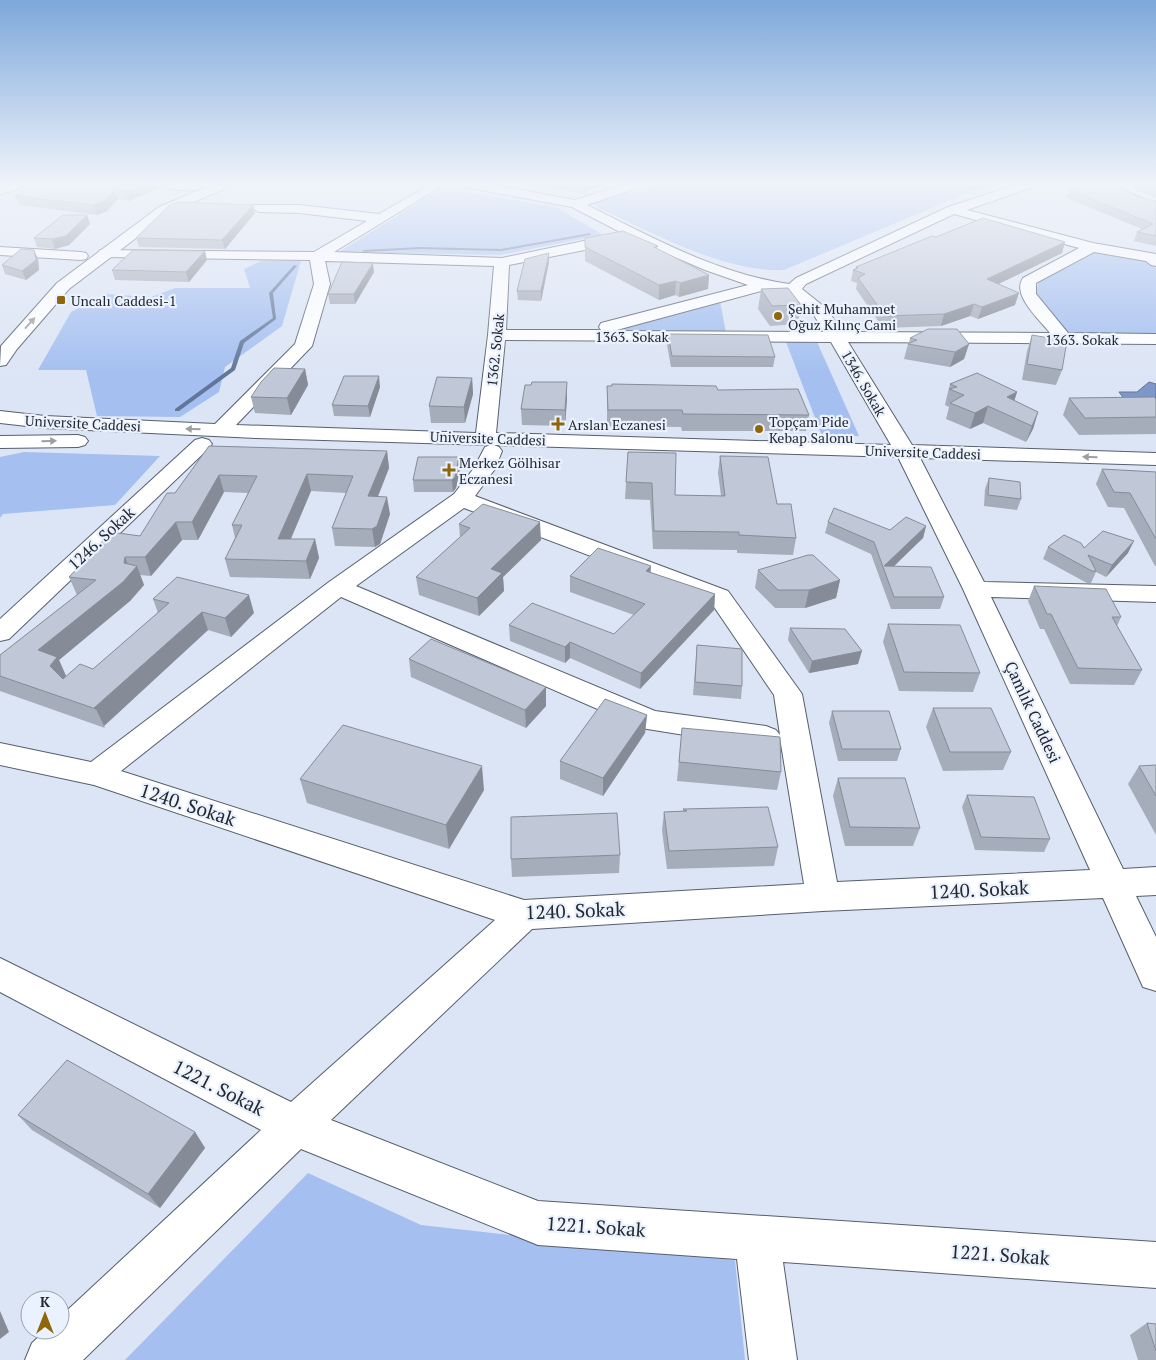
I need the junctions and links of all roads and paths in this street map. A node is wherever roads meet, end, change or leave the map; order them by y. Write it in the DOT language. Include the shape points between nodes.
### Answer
graph roads {
  1 [pos="93,247"];
  2 [pos="113,247"];
  3 [pos="331,247"];
  4 [pos="574,247"];
  5 [pos="665,247"];
  6 [pos="873,247"];
  7 [pos="1092,247"];
  8 [pos="1094,247"];
  9 [pos="0,252"];
  10 [pos="105,253"];
  11 [pos="81,256"];
  12 [pos="317,256"];
  13 [pos="1154,259"];
  14 [pos="502,262"];
  15 [pos="47,282"];
  16 [pos="766,285"];
  17 [pos="793,289"];
  18 [pos="497,335"];
  19 [pos="571,336"];
  20 [pos="838,338"];
  21 [pos="1064,339"];
  22 [pos="1156,339"];
  23 [pos="0,361"];
  24 [pos="0,416"];
  25 [pos="211,437"];
  26 [pos="0,442"];
  27 [pos="489,444"];
  28 [pos="909,459"];
  29 [pos="1156,459"];
  30 [pos="1156,473"];
  31 [pos="462,499"];
  32 [pos="338,587"];
  33 [pos="975,588"];
  34 [pos="1156,594"];
  35 [pos="0,633"];
  36 [pos="794,741"];
  37 [pos="0,754"];
  38 [pos="96,774"];
  39 [pos="1156,881"];
  40 [pos="1113,882"];
  41 [pos="823,897"];
  42 [pos="524,915"];
  43 [pos="0,974"];
  44 [pos="1156,975"];
  45 [pos="297,1127"];
  46 [pos="757,1237"];
  47 [pos="1156,1265"];
  48 [pos="48,1360"];
  49 [pos="773,1360"];
  1 -- 11 [label="street"];
  2 -- 10 [label="street"];
  3 -- 12 [label="street"];
  4 -- 14 [label="street"];
  5 -- 16 [label="street" via="710,267"];
  6 -- 17 [label="street" via="801,281"];
  7 -- 21 [label="street" via="1028,281 1028,295"];
  8 -- 13 [label="street"];
  9 -- 11 [label="street"];
  10 -- 12 [label="street"];
  23 -- 10 [label="street, one-way" via="63,286"];
  11 -- 15 [label="street"];
  12 -- 14 [label="street"];
  12 -- 25 [label="street, 1246. Sokak" via="322,284 303,346"];
  14 -- 18 [label="street, 1362. Sokak"];
  16 -- 17 [label="street"];
  16 -- 19 [label="street"];
  17 -- 20 [label="street, 1346. Sokak" via="822,312"];
  18 -- 19 [label="street, 1363. Sokak"];
  18 -- 27 [label="street, 1362. Sokak"];
  19 -- 20 [label="street, 1363. Sokak"];
  20 -- 21 [label="street, 1363. Sokak"];
  20 -- 28 [label="street, 1346. Sokak"];
  21 -- 22 [label="street, 1363. Sokak"];
  25 -- 24 [label="street, Universite Caddesi, one-way"];
  26 -- 25 [label="street, Universite Caddesi, one-way"];
  25 -- 27 [label="street, Universite Caddesi"];
  25 -- 35 [label="street, 1246. Sokak"];
  27 -- 28 [label="street, Universite Caddesi"];
  27 -- 31 [label="street" via="484,469"];
  29 -- 28 [label="street, Universite Caddesi, one-way"];
  28 -- 30 [label="street, Universite Caddesi"];
  28 -- 33 [label="street, Çamlık Caddesi"];
  31 -- 32 [label="street"];
  31 -- 36 [label="street" via="719,596 788,694"];
  32 -- 36 [label="street" via="651,722"];
  32 -- 38 [label="street"];
  33 -- 34 [label="street"];
  33 -- 40 [label="street, Çamlık Caddesi"];
  36 -- 41 [label="street"];
  37 -- 38 [label="street, 1240. Sokak"];
  38 -- 42 [label="street, 1240. Sokak"];
  39 -- 40 [label="street, 1240. Sokak"];
  40 -- 41 [label="street, 1240. Sokak"];
  40 -- 44 [label="street, Çamlık Caddesi"];
  41 -- 42 [label="street, 1240. Sokak"];
  42 -- 45 [label="street"];
  43 -- 45 [label="street, 1221. Sokak"];
  45 -- 46 [label="street, 1221. Sokak" via="538,1222"];
  45 -- 48 [label="street"];
  46 -- 47 [label="street, 1221. Sokak"];
  46 -- 49 [label="street"];
}
